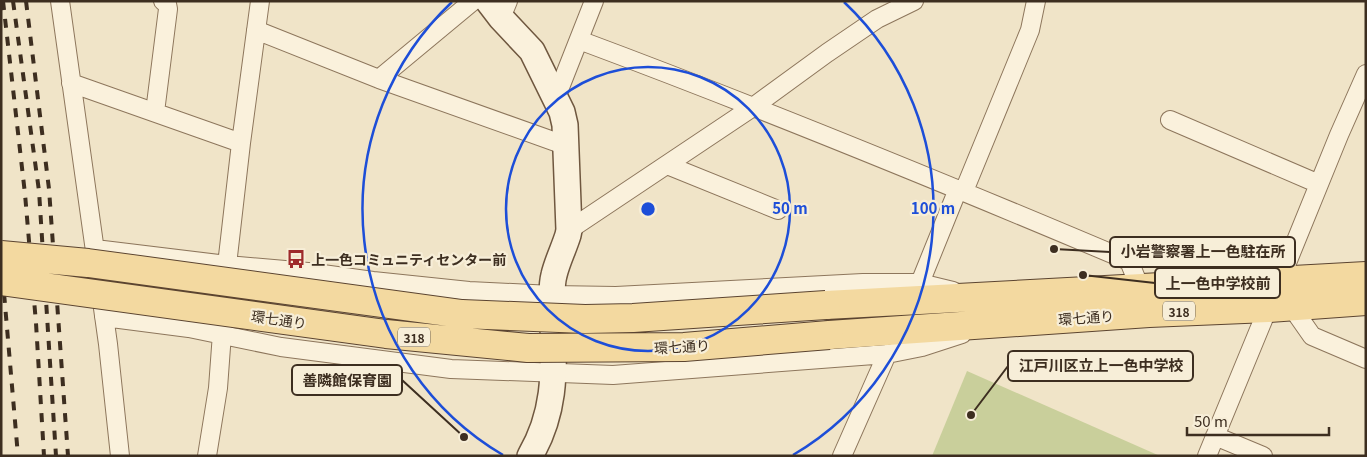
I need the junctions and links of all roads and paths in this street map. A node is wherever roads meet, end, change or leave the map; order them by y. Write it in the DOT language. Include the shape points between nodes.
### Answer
graph roads {
  1 [pos="60,1"];
  2 [pos="163,1"];
  3 [pos="260,1"];
  4 [pos="473,1"];
  5 [pos="594,1"];
  6 [pos="914,1"];
  7 [pos="1036,1"];
  8 [pos="499,7"];
  9 [pos="256,30"];
  10 [pos="579,40"];
  11 [pos="379,79"];
  12 [pos="71,83"];
  13 [pos="1364,84"];
  14 [pos="555,100"];
  15 [pos="753,107"];
  16 [pos="155,112"];
  17 [pos="1170,120"];
  18 [pos="241,143"];
  19 [pos="567,146"];
  20 [pos="667,165"];
  21 [pos="1319,184"];
  22 [pos="961,190"];
  23 [pos="778,210"];
  24 [pos="569,230"];
  25 [pos="1,238"];
  26 [pos="1,255"];
  27 [pos="91,256"];
  28 [pos="227,265"];
  29 [pos="1366,276"];
  30 [pos="1280,280"];
  31 [pos="920,283"];
  32 [pos="10,285"];
  33 [pos="1140,288"];
  34 [pos="552,295"];
  35 [pos="977,297"];
  36 [pos="1366,301"];
  37 [pos="1280,307"];
  38 [pos="104,317"];
  39 [pos="993,323"];
  40 [pos="222,334"];
  41 [pos="887,354"];
  42 [pos="1366,359"];
  43 [pos="554,372"];
  44 [pos="1215,436"];
  45 [pos="120,456"];
  46 [pos="207,456"];
  47 [pos="530,456"];
  48 [pos="842,456"];
  49 [pos="1207,456"];
  50 [pos="1263,456"];
  1 -- 12 [label="street"];
  2 -- 16 [label="street" via="168,4 168,9"];
  3 -- 9 [label="street"];
  4 -- 11 [label="street"];
  5 -- 10 [label="street"];
  6 -- 15 [label="street" via="878,18"];
  7 -- 22 [label="street" via="1030,30"];
  8 -- 14 [label="street" via="532,51"];
  9 -- 11 [label="street"];
  9 -- 18 [label="street"];
  10 -- 14 [label="street"];
  10 -- 15 [label="street"];
  11 -- 19 [label="street"];
  12 -- 16 [label="street"];
  12 -- 27 [label="street"];
  13 -- 21 [label="street"];
  14 -- 19 [label="street" via="565,119"];
  15 -- 20 [label="street"];
  15 -- 22 [label="street"];
  16 -- 18 [label="street"];
  17 -- 21 [label="street"];
  18 -- 28 [label="street"];
  19 -- 24 [label="street"];
  20 -- 23 [label="street"];
  20 -- 24 [label="street"];
  21 -- 30 [label="street"];
  22 -- 31 [label="street"];
  22 -- 33 [label="street" via="1129,261"];
  24 -- 34 [label="street" via="554,276"];
  25 -- 27 [label="main road, bridge"];
  26 -- 27 [label="main road, 環七通り / 318, bridge"];
  27 -- 28 [label="street"];
  27 -- 35 [label="main road, 環七通り / 318, bridge" via="471,314 624,318"];
  27 -- 38 [label="street"];
  28 -- 34 [label="street" via="470,291"];
  28 -- 40 [label="street"];
  29 -- 30 [label="main road, 環七通り / 318"];
  30 -- 33 [label="main road, 環七通り / 318"];
  31 -- 34 [label="street" via="826,284 616,296"];
  31 -- 35 [label="street"];
  32 -- 39 [label="main road, 環七通り / 318, bridge" via="386,334 528,348 684,347"];
  33 -- 35 [label="main road, 環七通り / 318"];
  34 -- 43 [label="street"];
  36 -- 37 [label="main road, 環七通り / 318"];
  37 -- 39 [label="main road, 環七通り / 318"];
  37 -- 42 [label="street" via="1312,336"];
  37 -- 44 [label="street"];
  38 -- 40 [label="street"];
  38 -- 45 [label="street"];
  39 -- 41 [label="street" via="922,347"];
  40 -- 43 [label="street" via="281,347 450,369"];
  40 -- 46 [label="street" via="218,388"];
  41 -- 43 [label="street" via="613,375"];
  41 -- 48 [label="street"];
  43 -- 47 [label="street" via="546,421"];
  44 -- 49 [label="street"];
  44 -- 50 [label="street"];
}
